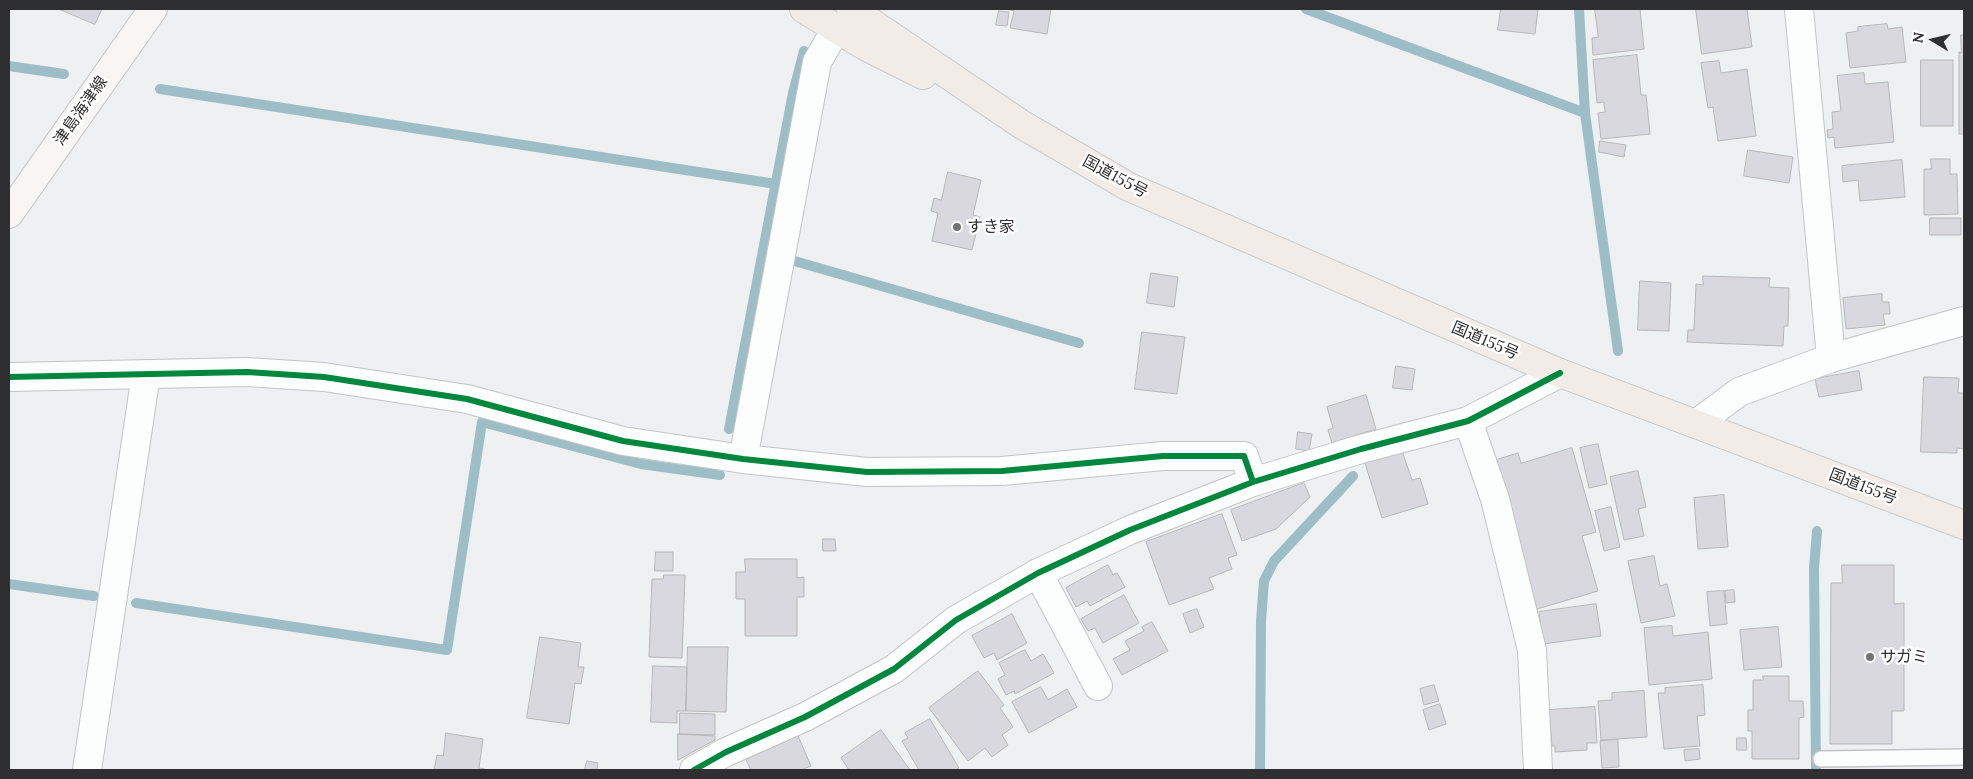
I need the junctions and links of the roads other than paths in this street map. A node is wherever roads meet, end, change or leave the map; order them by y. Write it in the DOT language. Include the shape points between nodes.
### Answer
graph roads {
  1 [pos="153,9"];
  2 [pos="804,9"];
  3 [pos="1799,9"];
  4 [pos="843,19"];
  5 [pos="9,214"];
  6 [pos="1964,322"];
  7 [pos="1831,358"];
  8 [pos="1560,373"];
  9 [pos="146,374"];
  10 [pos="9,377"];
  11 [pos="1468,422"];
  12 [pos="1696,424"];
  13 [pos="743,459"];
  14 [pos="1253,482"];
  15 [pos="1964,526"];
  16 [pos="1038,573"];
  17 [pos="1098,686"];
  18 [pos="1964,757"];
  19 [pos="1821,758"];
  20 [pos="87,770"];
  21 [pos="694,770"];
  22 [pos="1538,770"];
  1 -- 5 [label="main road, 津島海津線"];
  2 -- 4 [label="highway, 国道155号"];
  3 -- 7 [label="street"];
  4 -- 8 [label="highway, 国道155号" via="865,46 1021,124 1129,187"];
  4 -- 13 [label="street" via="817,62"];
  6 -- 7 [label="street"];
  7 -- 12 [label="street" via="1739,392"];
  8 -- 11 [label="street"];
  8 -- 12 [label="highway, 国道155号"];
  9 -- 10 [label="street"];
  9 -- 13 [label="street" via="247,372 334,378 468,399 622,441"];
  9 -- 20 [label="street"];
  11 -- 14 [label="street" via="1361,449"];
  11 -- 22 [label="street" via="1495,499 1532,650"];
  12 -- 15 [label="highway, 国道155号"];
  13 -- 14 [label="street" via="876,472 1002,471 1162,456 1244,456"];
  14 -- 16 [label="street" via="1130,530"];
  16 -- 17 [label="street"];
  16 -- 21 [label="street" via="956,620 894,669 805,717"];
  18 -- 19 [label="lane"];
}
